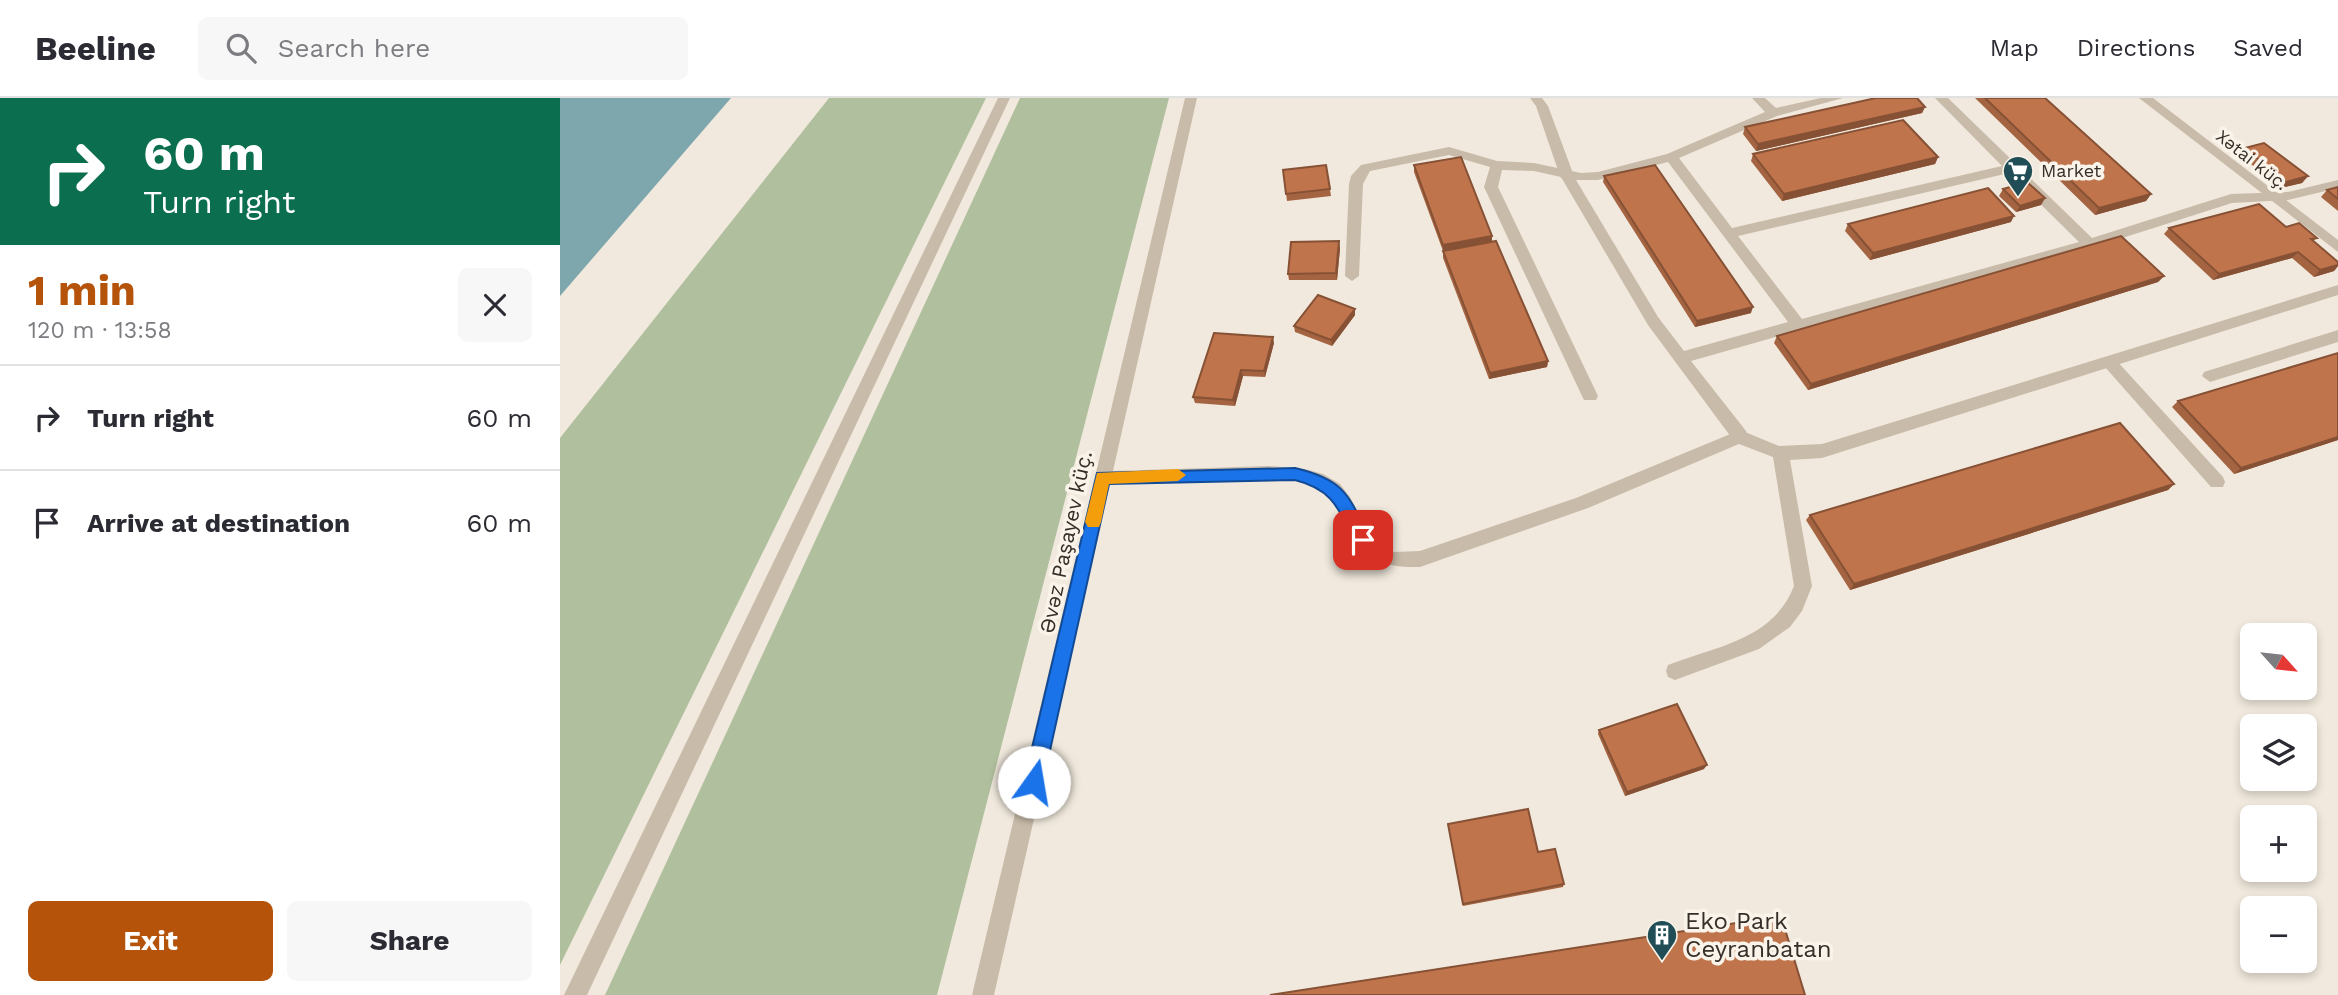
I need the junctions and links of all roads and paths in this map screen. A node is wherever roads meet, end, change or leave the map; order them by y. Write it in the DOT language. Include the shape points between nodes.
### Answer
graph roads {
  1 [pos="1004,98"];
  2 [pos="1191,98"];
  3 [pos="1536,98"];
  4 [pos="1758,98"];
  5 [pos="1837,98"];
  6 [pos="1941,98"];
  7 [pos="2145,98"];
  8 [pos="1773,113"];
  9 [pos="1671,158"];
  10 [pos="1497,165"];
  11 [pos="2012,168"];
  12 [pos="1567,176"];
  13 [pos="2338,184"];
  14 [pos="2268,196"];
  15 [pos="1730,233"];
  16 [pos="2089,244"];
  17 [pos="2338,247"];
  18 [pos="1352,276"];
  19 [pos="2338,290"];
  20 [pos="1799,326"];
  21 [pos="2338,336"];
  22 [pos="1679,358"];
  23 [pos="2110,363"];
  24 [pos="2210,376"];
  25 [pos="1590,396"];
  26 [pos="1740,436"];
  27 [pos="1781,453"];
  28 [pos="1103,478"];
  29 [pos="2217,482"];
  30 [pos="1675,671"];
  31 [pos="575,995"];
  32 [pos="983,995"];
  1 -- 31 [label="street"];
  2 -- 28 [label="street, Əvəz Paşayev küç."];
  3 -- 12 [label="street"];
  4 -- 8 [label="street"];
  5 -- 8 [label="street"];
  6 -- 11 [label="street"];
  7 -- 14 [label="street, Xətai küç."];
  8 -- 9 [label="street"];
  9 -- 12 [label="street" via="1598,176"];
  9 -- 15 [label="street"];
  10 -- 12 [label="street" via="1534,167"];
  10 -- 18 [label="street" via="1449,151 1366,168 1356,184"];
  10 -- 25 [label="street" via="1491,187"];
  11 -- 15 [label="street"];
  11 -- 16 [label="street"];
  12 -- 22 [label="street"];
  13 -- 14 [label="street" via="2308,193"];
  14 -- 16 [label="street" via="2231,199"];
  14 -- 17 [label="street, Xətai küç."];
  15 -- 20 [label="street"];
  16 -- 20 [label="street"];
  19 -- 23 [label="street"];
  20 -- 22 [label="street"];
  21 -- 24 [label="street"];
  22 -- 26 [label="street"];
  23 -- 27 [label="street" via="1822,452"];
  23 -- 29 [label="street"];
  26 -- 27 [label="street"];
  26 -- 28 [label="street" via="1591,500 1476,542 1395,563 1376,556 1338,492 1319,480 1253,473"];
  27 -- 30 [label="street" via="1802,586 1798,605 1781,628"];
  28 -- 32 [label="street, Əvəz Paşayev küç."];
}
